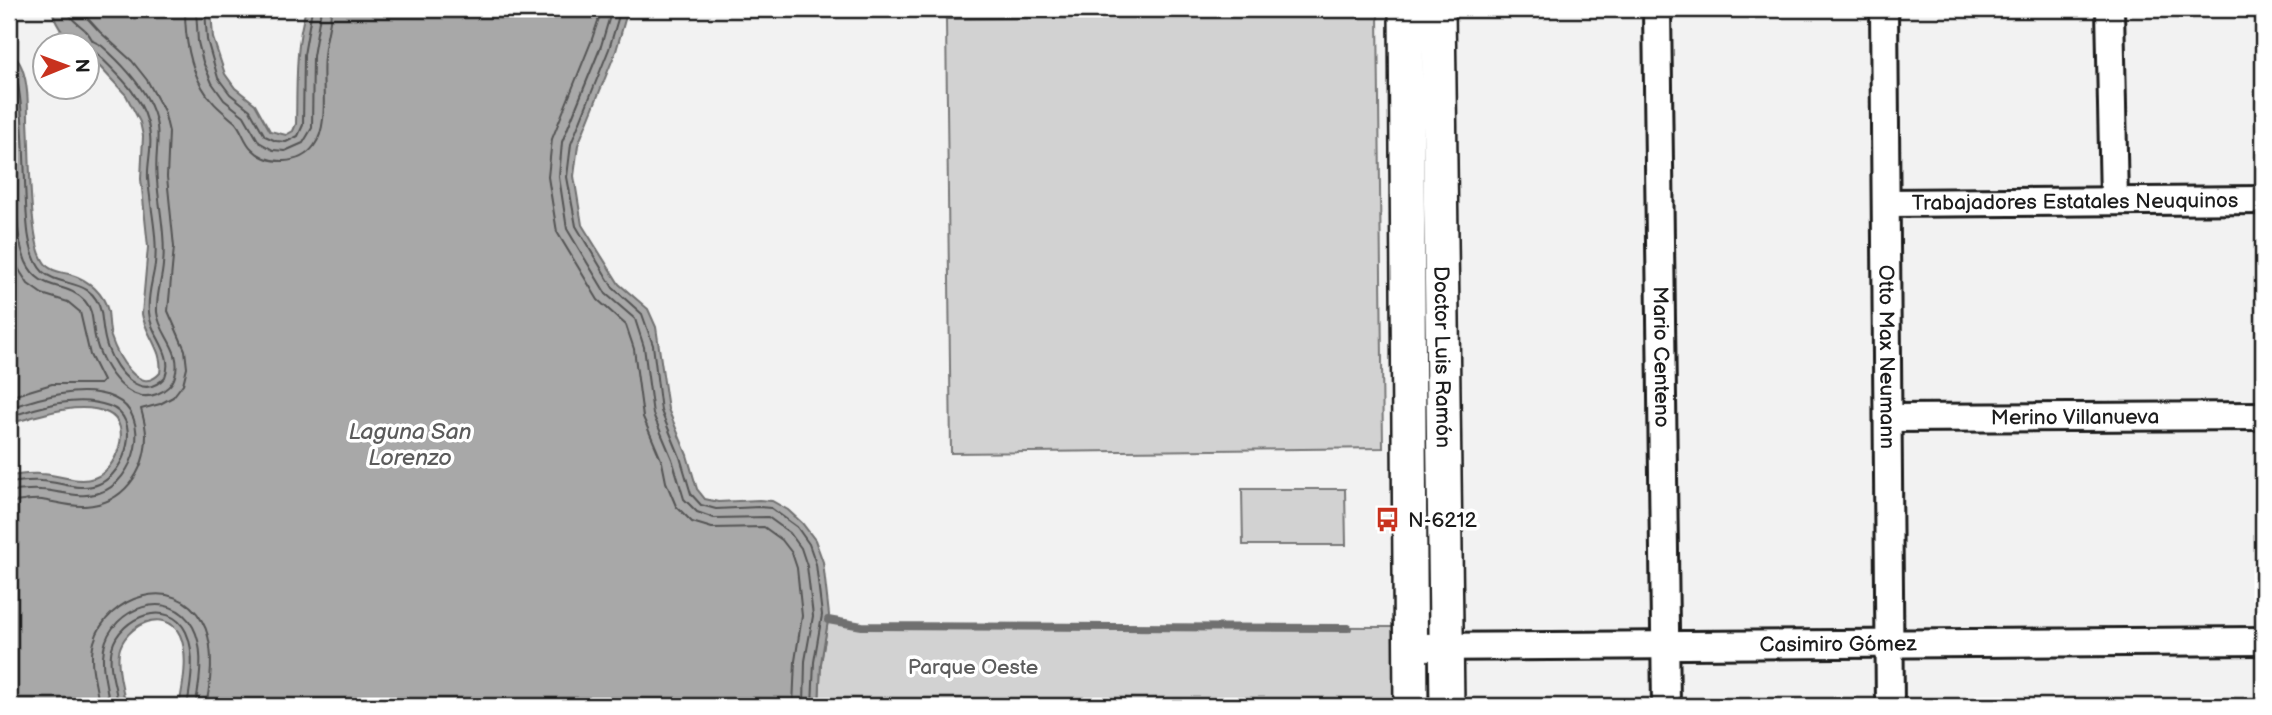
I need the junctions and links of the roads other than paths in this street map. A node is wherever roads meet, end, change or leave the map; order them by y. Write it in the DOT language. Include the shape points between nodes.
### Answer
graph roads {
  1 [pos="1406,9"];
  2 [pos="1438,9"];
  3 [pos="1657,9"];
  4 [pos="1884,9"];
  5 [pos="2110,9"];
  6 [pos="2263,200"];
  7 [pos="2114,201"];
  8 [pos="1886,203"];
  9 [pos="2263,416"];
  10 [pos="1888,418"];
  11 [pos="2263,640"];
  12 [pos="1890,643"];
  13 [pos="1665,645"];
  14 [pos="1411,647"];
  15 [pos="1447,647"];
  16 [pos="1411,706"];
  17 [pos="1447,706"];
  18 [pos="1666,706"];
  19 [pos="1890,706"];
  1 -- 14 [label="main road, Doctor Luis Ramón"];
  2 -- 15 [label="main road, Doctor Luis Ramón"];
  3 -- 13 [label="street, Mario Centeno"];
  4 -- 8 [label="street, Otto Max Neumann"];
  5 -- 7 [label="street"];
  6 -- 7 [label="street, Trabajadores Estatales Neuquinos"];
  7 -- 8 [label="street, Trabajadores Estatales Neuquinos"];
  8 -- 10 [label="street, Otto Max Neumann"];
  9 -- 10 [label="street, Merino Villanueva"];
  10 -- 12 [label="street, Otto Max Neumann"];
  11 -- 12 [label="street, Casimiro Gómez"];
  12 -- 13 [label="street, Casimiro Gómez"];
  12 -- 19 [label="street, Otto Max Neumann"];
  13 -- 15 [label="street, Casimiro Gómez"];
  13 -- 18 [label="street, Mario Centeno"];
  14 -- 15 [label="street, Casimiro Gómez"];
  14 -- 16 [label="main road, Doctor Luis Ramón"];
  15 -- 17 [label="main road, Doctor Luis Ramón"];
}
